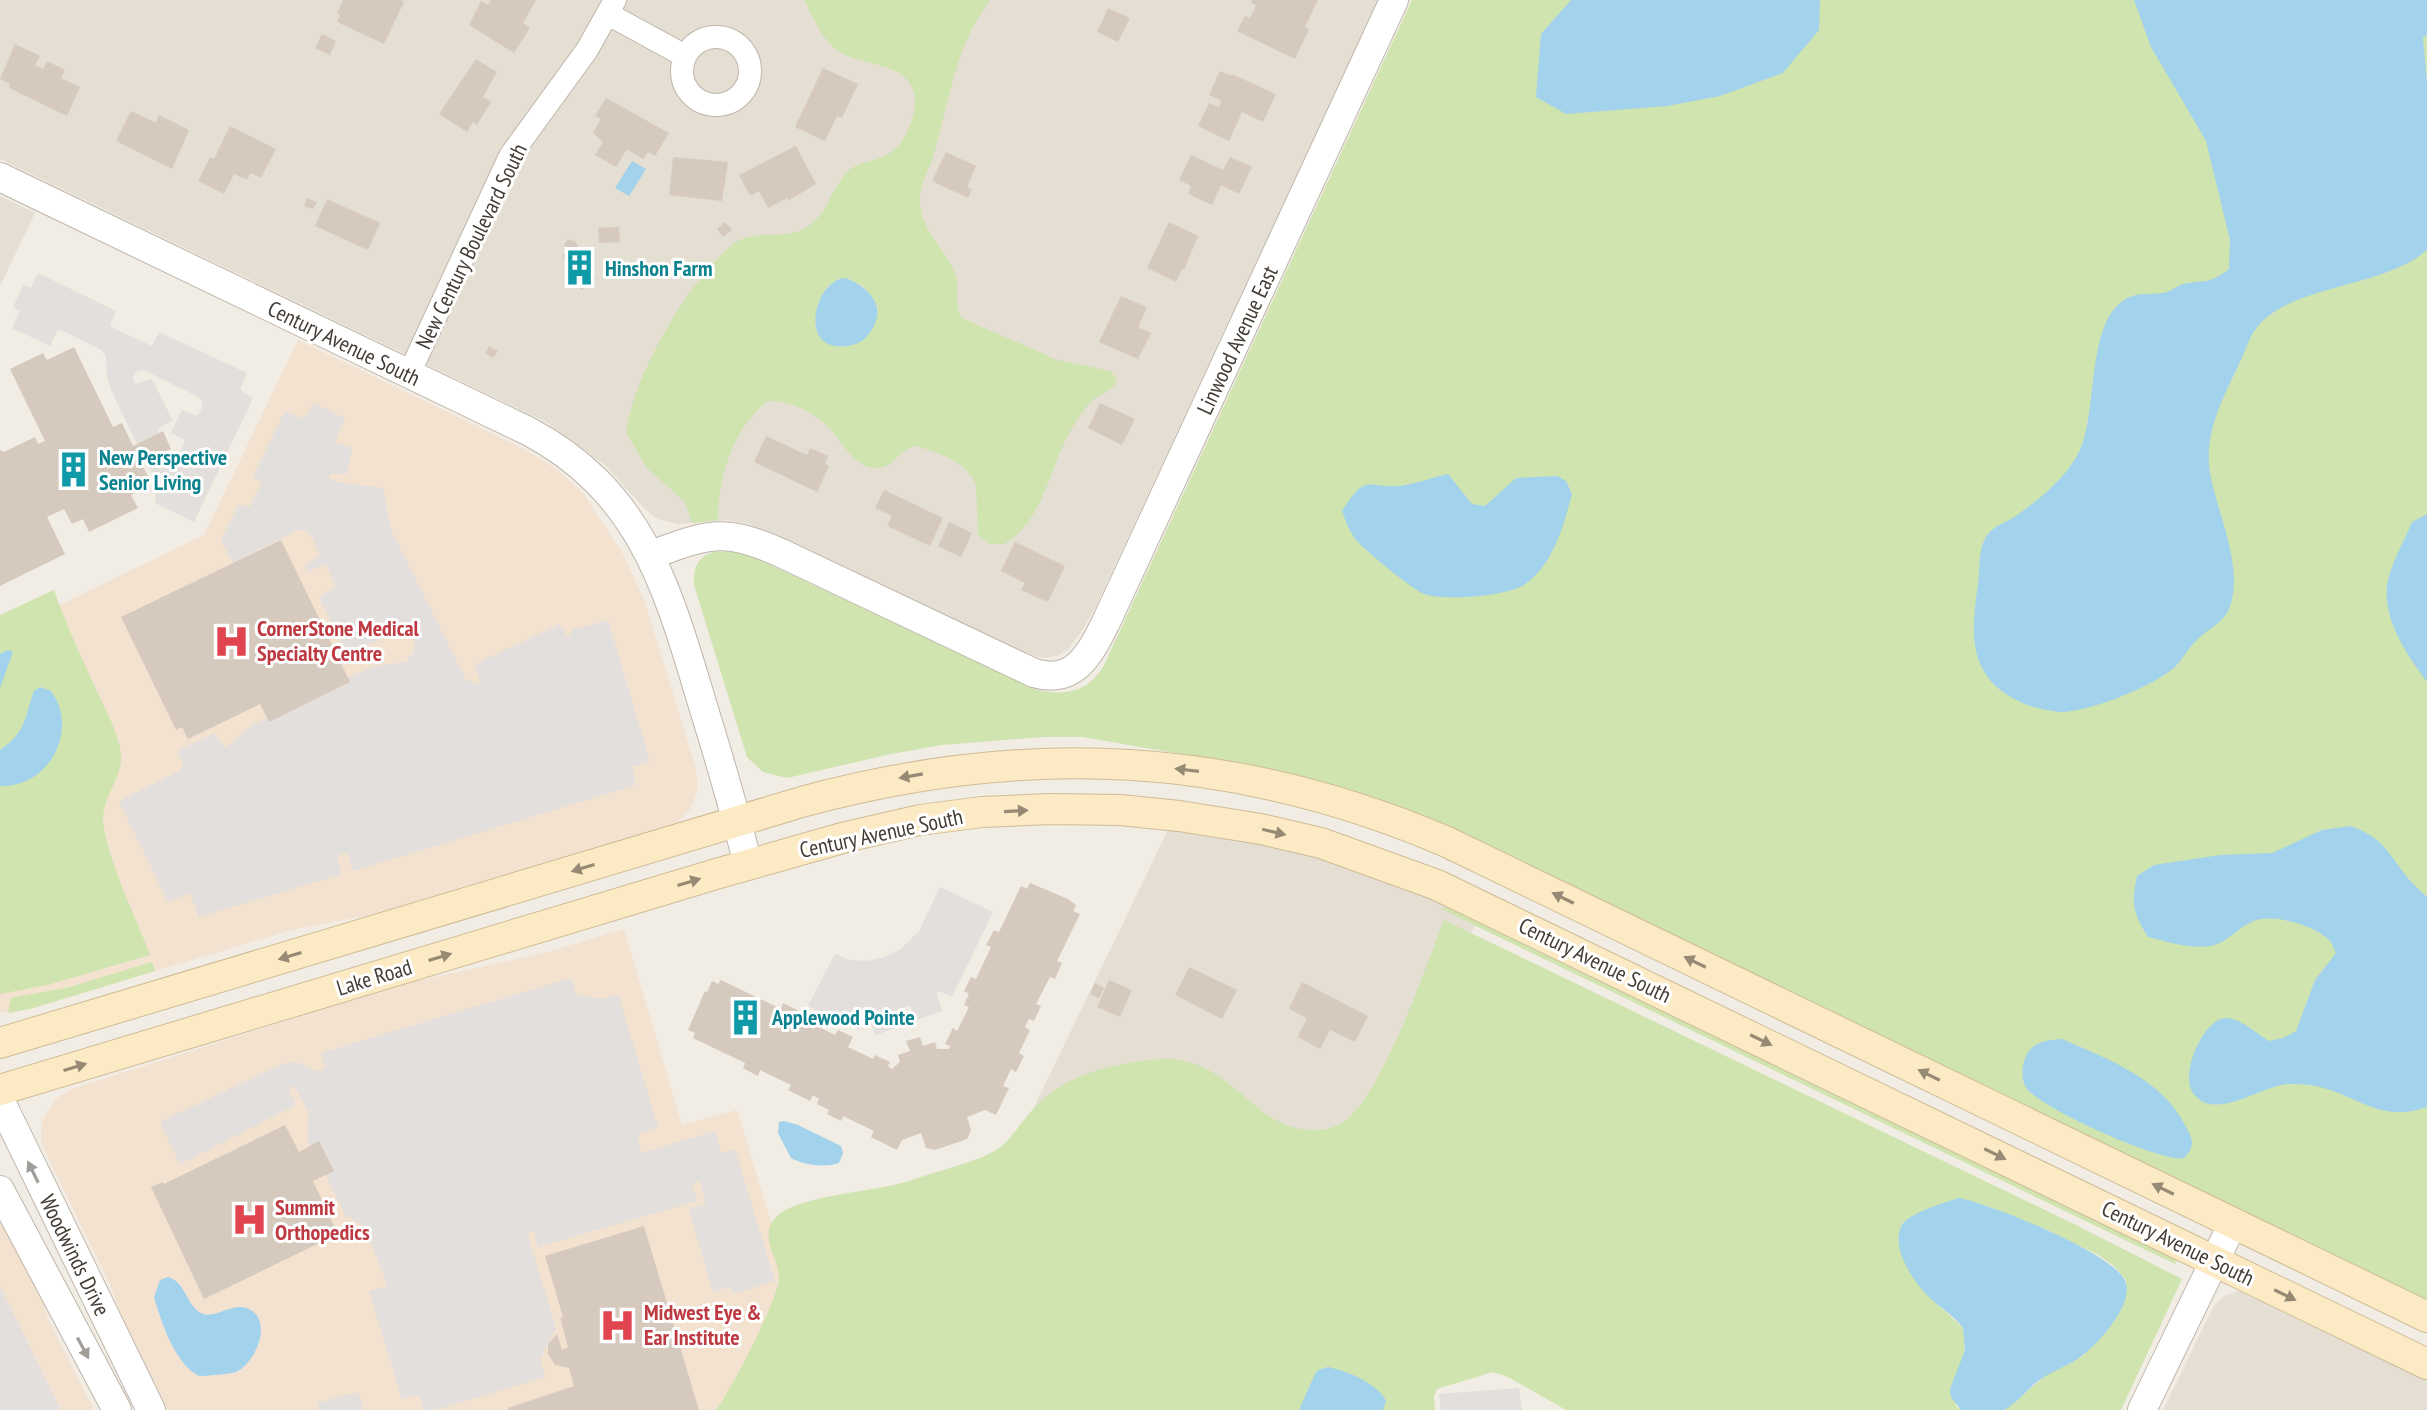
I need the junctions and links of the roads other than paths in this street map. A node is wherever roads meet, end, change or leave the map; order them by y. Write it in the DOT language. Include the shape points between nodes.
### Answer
graph roads {
  1 [pos="1394,0"];
  2 [pos="611,7"];
  3 [pos="685,56"];
  4 [pos="0,177"];
  5 [pos="409,374"];
  6 [pos="651,555"];
  7 [pos="738,821"];
  8 [pos="748,865"];
  9 [pos="0,1043"];
  10 [pos="0,1090"];
  11 [pos="0,1100"];
  12 [pos="0,1190"];
  13 [pos="2233,1223"];
  14 [pos="2215,1260"];
  15 [pos="2427,1317"];
  16 [pos="2427,1364"];
  17 [pos="117,1410"];
  18 [pos="151,1410"];
  19 [pos="2142,1410"];
  1 -- 6 [label="street, Linwood Avenue East" via="1106,622 1087,656 1069,672 1034,673 738,537 703,537"];
  2 -- 3 [label="street"];
  2 -- 5 [label="street, New Century Boulevard South" via="510,156"];
  4 -- 5 [label="street, Century Avenue South"];
  5 -- 6 [label="street, Century Avenue South" via="528,431 574,460 603,488"];
  6 -- 7 [label="street, Century Avenue South" via="672,604"];
  7 -- 8 [label="street, Century Avenue South"];
  7 -- 9 [label="main road, Lake Road, one-way"];
  13 -- 7 [label="main road, Century Avenue South, one-way" via="1471,853 1324,798 1191,770 1044,763 884,781"];
  10 -- 8 [label="main road, Lake Road, one-way"];
  8 -- 14 [label="main road, Century Avenue South, one-way" via="920,820 1051,809 1179,816 1321,843 1455,893"];
  18 -- 11 [label="street, Woodwinds Drive, one-way"];
  12 -- 17 [label="street, Woodwinds Drive, one-way"];
  13 -- 14 [label="street"];
  13 -- 15 [label="main road, Century Avenue South"];
  14 -- 16 [label="main road, Century Avenue South, one-way"];
  14 -- 19 [label="street"];
}
